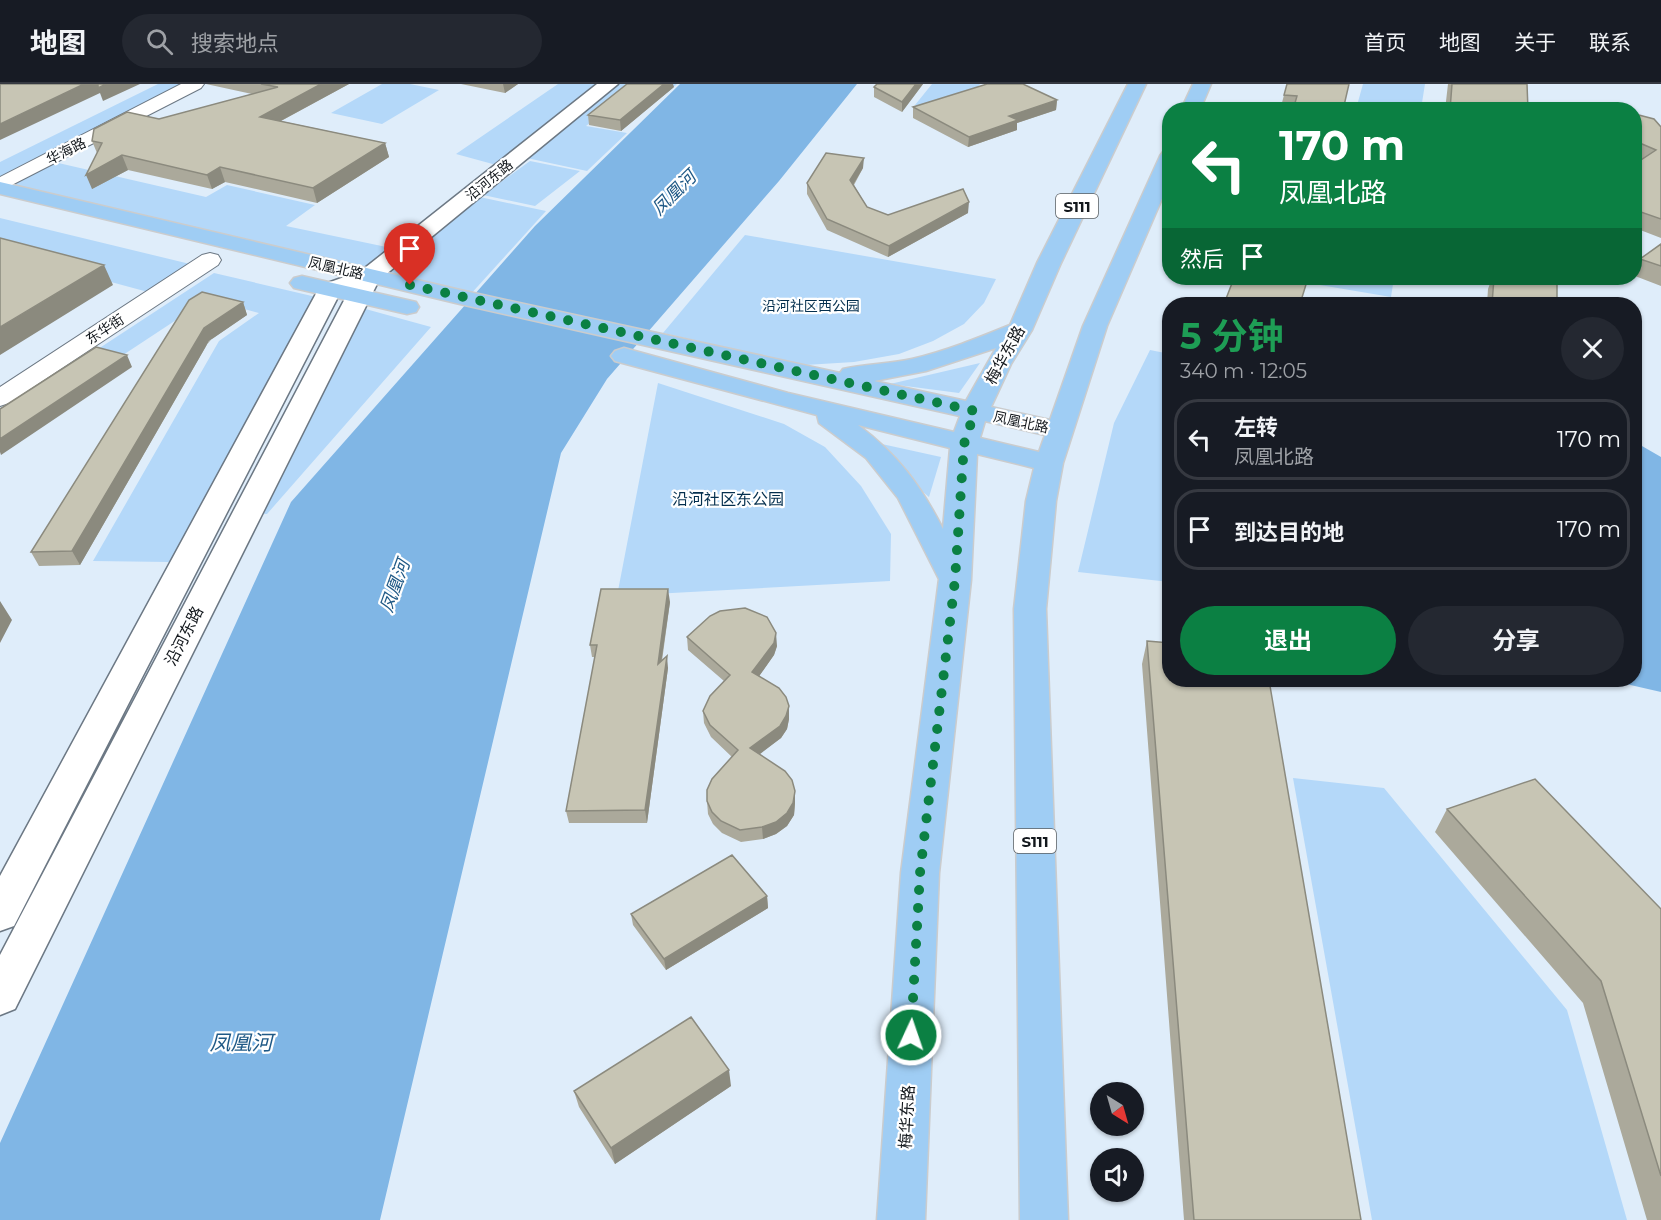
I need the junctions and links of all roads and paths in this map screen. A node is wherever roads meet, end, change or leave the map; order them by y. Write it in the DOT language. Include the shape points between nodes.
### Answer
graph roads {
  1 [pos="195,84"];
  2 [pos="609,84"];
  3 [pos="1137,84"];
  4 [pos="1202,84"];
  5 [pos="1194,102"];
  6 [pos="1162,174"];
  7 [pos="0,186"];
  8 [pos="0,208"];
  9 [pos="221,263"];
  10 [pos="284,279"];
  11 [pos="352,287"];
  12 [pos="1020,330"];
  13 [pos="814,377"];
  14 [pos="0,398"];
  15 [pos="782,399"];
  16 [pos="975,411"];
  17 [pos="964,444"];
  18 [pos="1055,447"];
  19 [pos="955,580"];
  20 [pos="0,914"];
  21 [pos="0,996"];
  22 [pos="901,1220"];
  23 [pos="1044,1220"];
  1 -- 7 [label="street, 华海路"];
  2 -- 11 [label="street, 沿河东路"];
  3 -- 12 [label="main road, 梅华东路 / S111"];
  4 -- 5 [label="main road"];
  6 -- 18 [label="main road, S111" via="1095,326"];
  7 -- 11 [label="main road, 凤凰北路"];
  8 -- 9 [label="main road"];
  9 -- 14 [label="street, 东华街"];
  10 -- 11 [label="main road, 凤凰北路"];
  11 -- 13 [label="main road, 凤凰北路" via="460,297"];
  11 -- 15 [label="main road, 凤凰北路" via="439,313 633,358"];
  11 -- 20 [label="street, 沿河东路"];
  11 -- 21 [label="street, 沿河东路"];
  12 -- 13 [label="main road" via="926,365 876,374"];
  12 -- 16 [label="main road, 梅华东路 / S111"];
  13 -- 16 [label="main road, 凤凰北路"];
  15 -- 17 [label="main road, 凤凰北路"];
  15 -- 19 [label="main road" via="832,418 876,452 911,495"];
  16 -- 17 [label="main road, 梅华东路 / S111"];
  16 -- 18 [label="main road, 凤凰北路"];
  17 -- 18 [label="main road, 凤凰北路"];
  17 -- 19 [label="main road, 梅华东路 / S111"];
  18 -- 23 [label="main road, S111" via="1041,501 1030,609"];
  19 -- 22 [label="main road, 梅华东路 / S111" via="920,873"];
}
